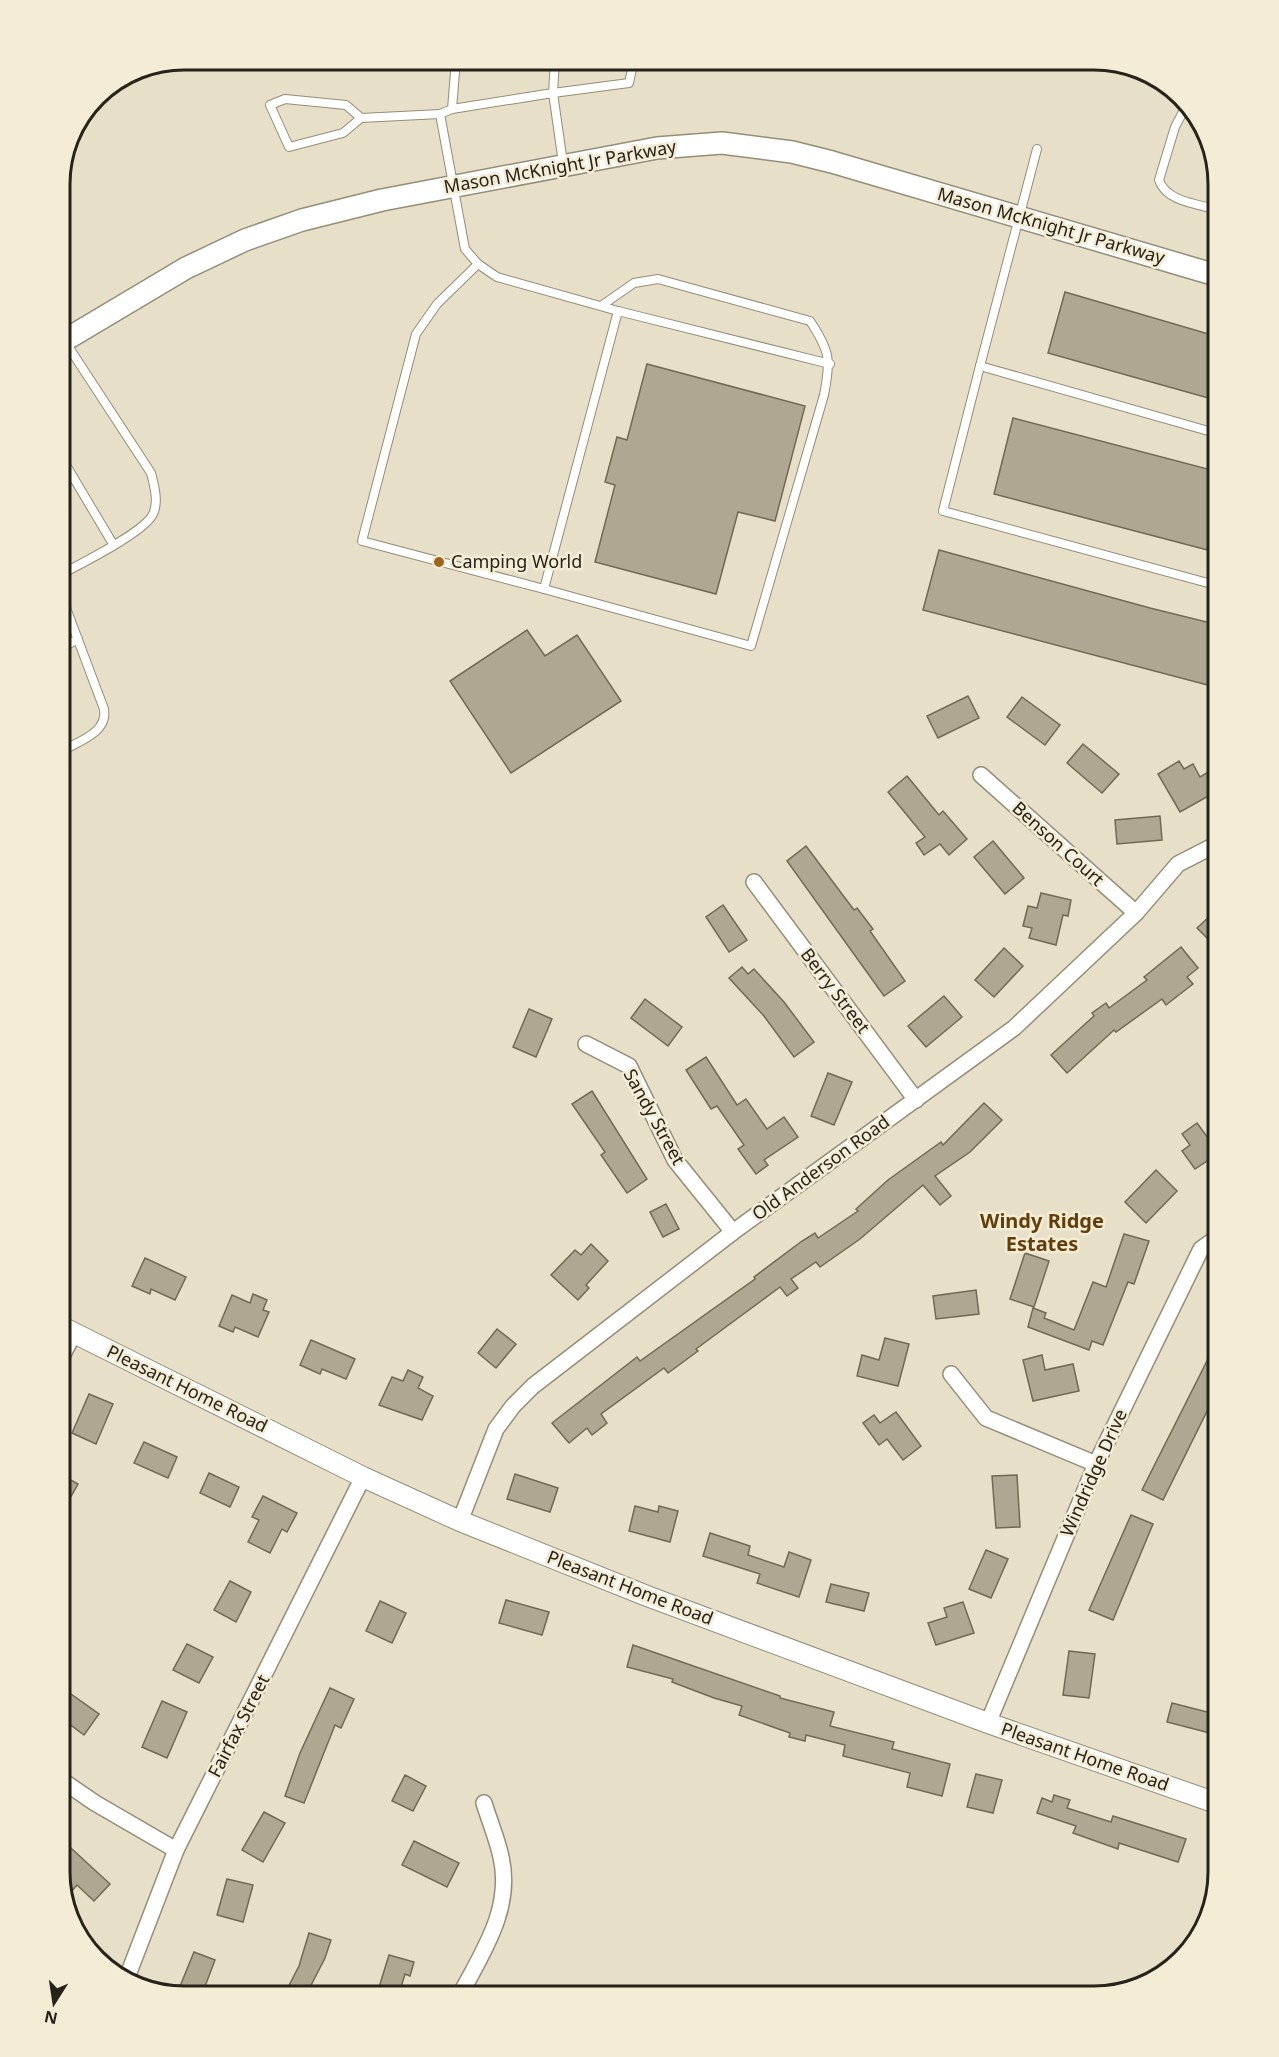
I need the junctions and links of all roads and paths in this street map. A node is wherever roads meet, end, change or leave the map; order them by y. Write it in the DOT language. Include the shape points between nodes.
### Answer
graph roads {
  1 [pos="455,70"];
  2 [pos="554,70"];
  3 [pos="632,70"];
  4 [pos="553,93"];
  5 [pos="452,109"];
  6 [pos="1182,112"];
  7 [pos="440,114"];
  8 [pos="361,117"];
  9 [pos="1037,149"];
  10 [pos="564,165"];
  11 [pos="452,186"];
  12 [pos="1208,207"];
  13 [pos="1017,217"];
  14 [pos="478,264"];
  15 [pos="1208,273"];
  16 [pos="602,306"];
  17 [pos="618,310"];
  18 [pos="71,333"];
  19 [pos="71,354"];
  20 [pos="830,364"];
  21 [pos="980,366"];
  22 [pos="1208,431"];
  23 [pos="71,473"];
  24 [pos="113,544"];
  25 [pos="71,569"];
  26 [pos="1208,583"];
  27 [pos="544,589"];
  28 [pos="71,620"];
  29 [pos="78,639"];
  30 [pos="71,643"];
  31 [pos="71,746"];
  32 [pos="981,775"];
  33 [pos="1208,849"];
  34 [pos="754,882"];
  35 [pos="1136,913"];
  36 [pos="586,1044"];
  37 [pos="916,1100"];
  38 [pos="732,1232"];
  39 [pos="1208,1244"];
  40 [pos="70,1331"];
  41 [pos="951,1374"];
  42 [pos="1096,1464"];
  43 [pos="363,1477"];
  44 [pos="460,1521"];
  45 [pos="988,1723"];
  46 [pos="70,1786"];
  47 [pos="1208,1800"];
  48 [pos="484,1803"];
  49 [pos="176,1850"];
  50 [pos="129,1972"];
  51 [pos="465,1986"];
  1 -- 5 [label="lane"];
  2 -- 4 [label="lane"];
  3 -- 4 [label="lane" via="629,83"];
  4 -- 5 [label="lane"];
  4 -- 10 [label="lane"];
  5 -- 7 [label="lane"];
  6 -- 12 [label="lane" via="1174,127 1159,180 1170,196"];
  7 -- 8 [label="lane"];
  7 -- 11 [label="lane"];
  8 -- 8 [label="lane" via="344,133 290,147 270,105 285,99 346,105"];
  9 -- 13 [label="lane"];
  10 -- 11 [label="main road, Mason McKnight Jr Parkway"];
  10 -- 13 [label="main road, Mason McKnight Jr Parkway" via="687,145 760,147 832,162"];
  11 -- 14 [label="lane" via="465,249"];
  11 -- 18 [label="main road, Mason McKnight Jr Parkway" via="345,208 245,240 186,268"];
  13 -- 15 [label="main road, Mason McKnight Jr Parkway"];
  13 -- 21 [label="lane"];
  14 -- 16 [label="lane" via="497,277"];
  14 -- 27 [label="lane" via="437,304 416,334 362,541"];
  16 -- 17 [label="lane"];
  16 -- 20 [label="lane" via="634,283 658,279 810,321 822,339"];
  17 -- 20 [label="lane"];
  17 -- 27 [label="lane"];
  19 -- 24 [label="lane" via="151,473 156,492 154,513 142,527"];
  20 -- 27 [label="lane" via="751,646"];
  21 -- 22 [label="lane"];
  21 -- 26 [label="lane" via="943,512"];
  23 -- 24 [label="lane"];
  24 -- 25 [label="lane"];
  28 -- 29 [label="lane"];
  29 -- 30 [label="lane"];
  29 -- 31 [label="lane" via="106,720 101,729"];
  32 -- 35 [label="street, Benson Court"];
  33 -- 35 [label="street, Old Anderson Road" via="1178,864"];
  34 -- 37 [label="street, Berry Street"];
  35 -- 37 [label="street, Old Anderson Road" via="1014,1028"];
  36 -- 38 [label="street, Sandy Street" via="629,1065 675,1160"];
  37 -- 38 [label="street, Old Anderson Road"];
  38 -- 44 [label="street, Old Anderson Road" via="533,1386 513,1406 496,1429"];
  39 -- 42 [label="street, Windridge Drive" via="1201,1249"];
  40 -- 43 [label="street, Pleasant Home Road"];
  41 -- 42 [label="street" via="986,1418"];
  42 -- 45 [label="street, Windridge Drive"];
  43 -- 44 [label="street, Pleasant Home Road"];
  43 -- 49 [label="street, Fairfax Street"];
  44 -- 45 [label="street, Pleasant Home Road" via="647,1596"];
  45 -- 47 [label="street, Pleasant Home Road"];
  46 -- 49 [label="street"];
  48 -- 51 [label="street" via="501,1858 503,1890 497,1924"];
  49 -- 50 [label="street, Fairfax Street"];
}
